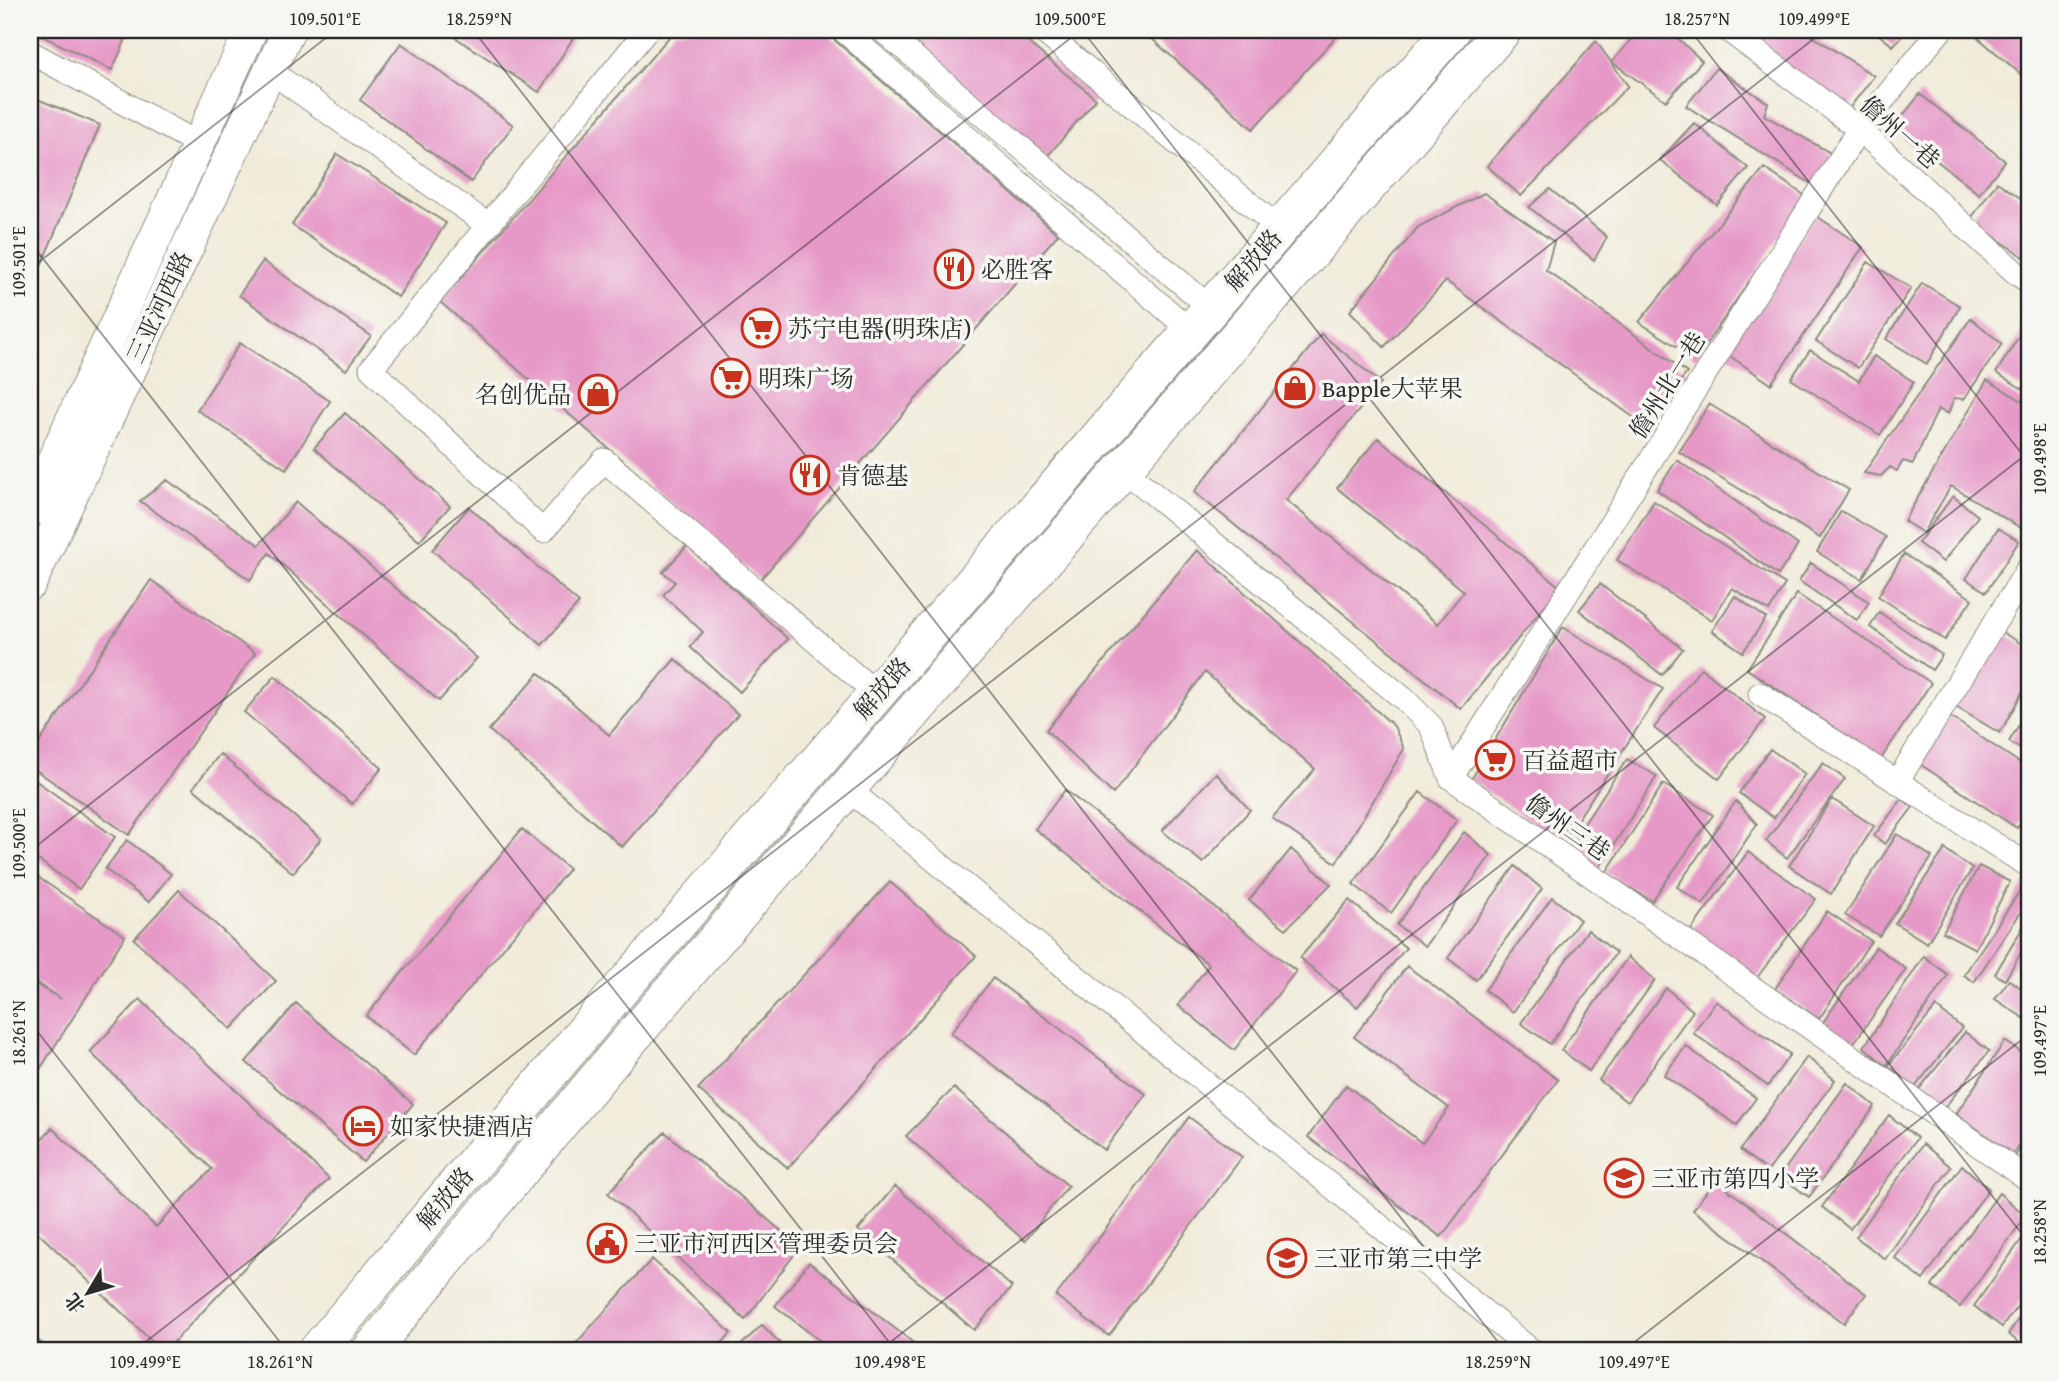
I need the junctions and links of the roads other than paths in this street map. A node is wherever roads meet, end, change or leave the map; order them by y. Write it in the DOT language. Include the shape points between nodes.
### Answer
graph roads {
  1 [pos="251,30"];
  2 [pos="289,30"];
  3 [pos="647,30"];
  4 [pos="843,30"];
  5 [pos="882,30"];
  6 [pos="1041,30"];
  7 [pos="1452,30"];
  8 [pos="1503,30"];
  9 [pos="1728,30"];
  10 [pos="1941,30"];
  11 [pos="30,52"];
  12 [pos="270,71"];
  13 [pos="1859,129"];
  14 [pos="199,144"];
  15 [pos="488,225"];
  16 [pos="1279,229"];
  17 [pos="2029,282"];
  18 [pos="1201,320"];
  19 [pos="1123,469"];
  20 [pos="30,511"];
  21 [pos="2029,567"];
  22 [pos="30,584"];
  23 [pos="877,694"];
  24 [pos="1760,694"];
  25 [pos="1451,778"];
  26 [pos="1897,782"];
  27 [pos="848,789"];
  28 [pos="2029,866"];
  29 [pos="2029,1180"];
  30 [pos="317,1351"];
  31 [pos="370,1351"];
  32 [pos="1532,1351"];
  1 -- 14 [label="main road, 三亚河西路"];
  2 -- 12 [label="main road, 三亚河西路"];
  3 -- 15 [label="street"];
  4 -- 18 [label="street"];
  5 -- 18 [label="street"];
  6 -- 16 [label="street"];
  7 -- 16 [label="main road, 解放路"];
  8 -- 19 [label="main road, 解放路"];
  9 -- 13 [label="street, 儋州一巷"];
  10 -- 13 [label="street, 儋州北一巷"];
  11 -- 14 [label="street"];
  12 -- 15 [label="street"];
  12 -- 22 [label="main road, 三亚河西路"];
  13 -- 17 [label="street, 儋州一巷"];
  13 -- 25 [label="street, 儋州北一巷"];
  14 -- 20 [label="main road, 三亚河西路"];
  15 -- 23 [label="street" via="372,369 543,531 604,460"];
  16 -- 18 [label="main road, 解放路"];
  18 -- 23 [label="main road, 解放路"];
  19 -- 25 [label="street" via="1404,699 1431,726"];
  19 -- 27 [label="main road, 解放路"];
  21 -- 26 [label="street"];
  23 -- 30 [label="main road, 解放路"];
  24 -- 26 [label="street"];
  25 -- 29 [label="street, 儋州三巷"];
  26 -- 28 [label="street"];
  27 -- 31 [label="main road, 解放路" via="620,1051"];
  27 -- 32 [label="street"];
}
